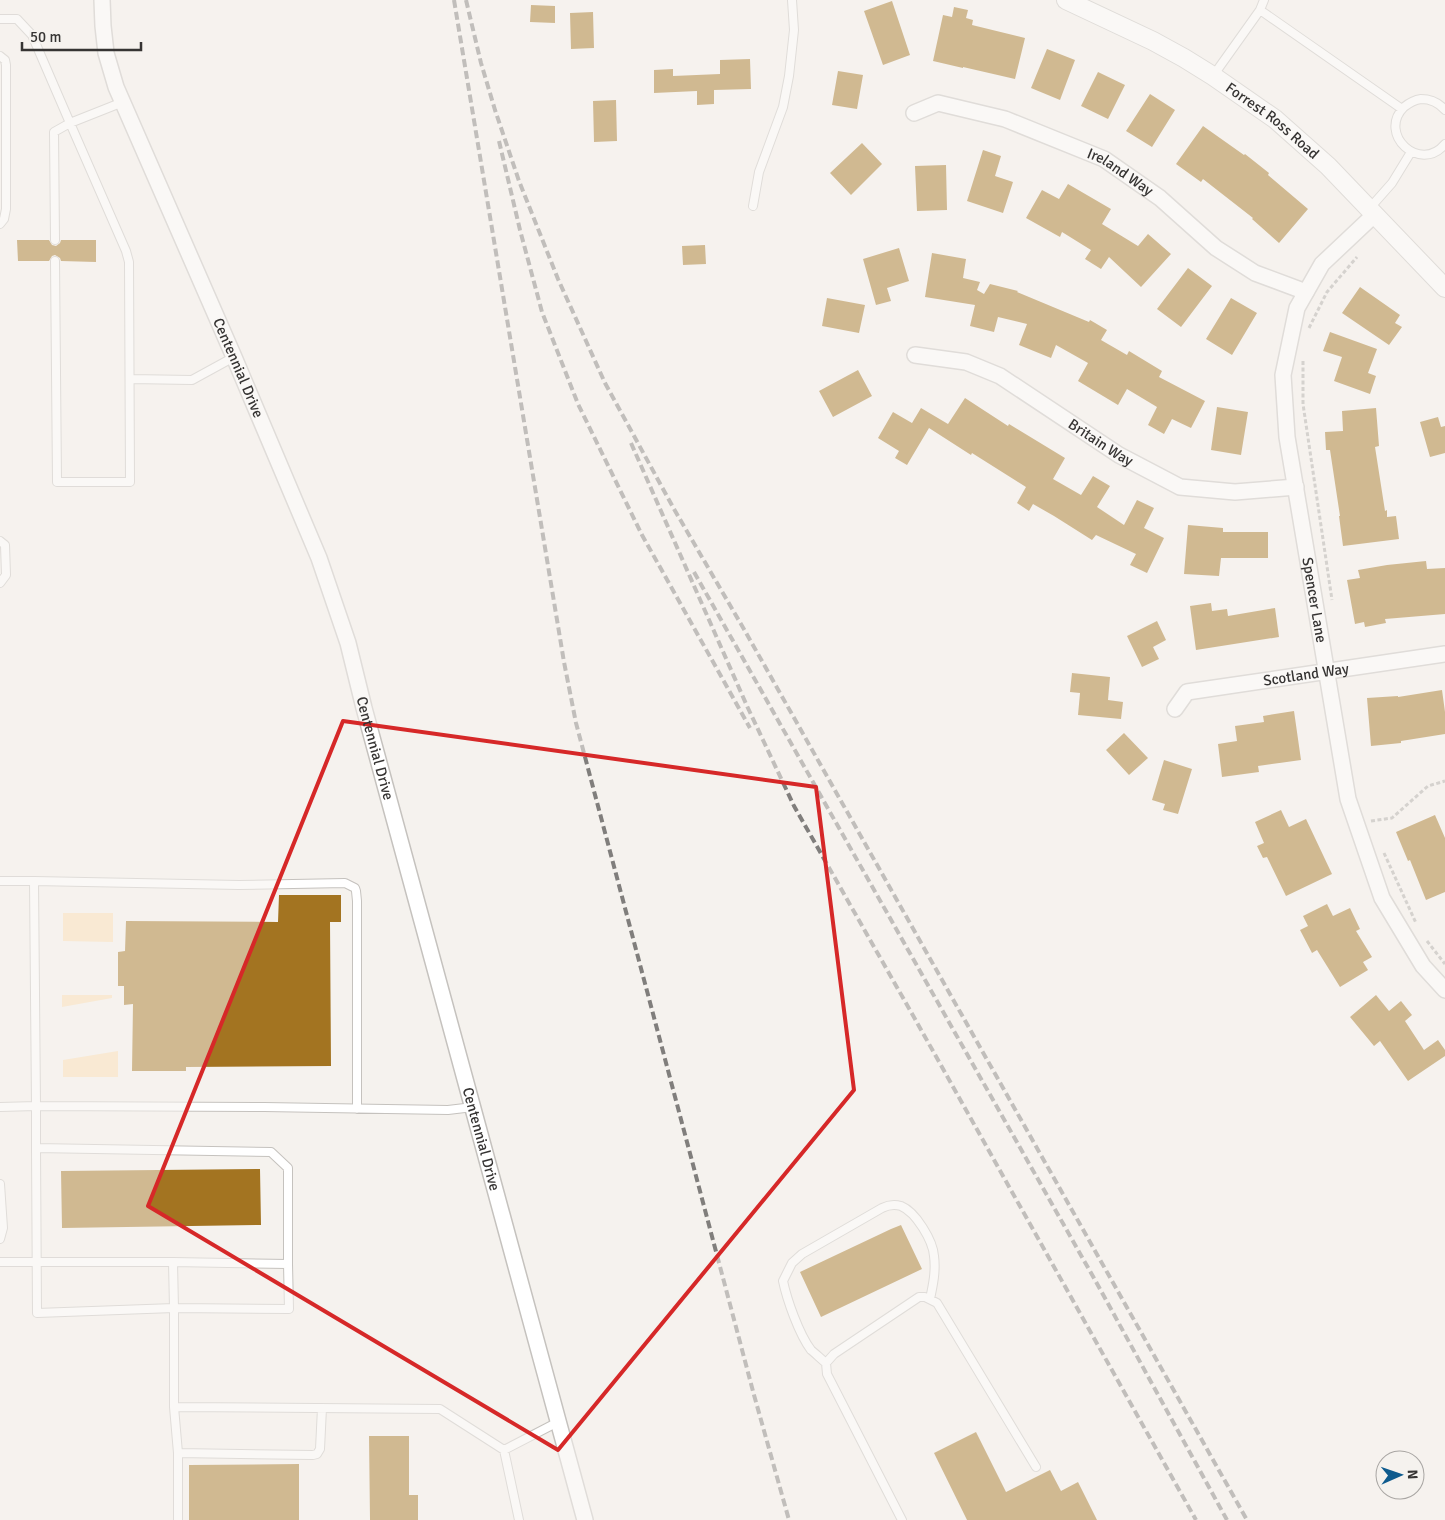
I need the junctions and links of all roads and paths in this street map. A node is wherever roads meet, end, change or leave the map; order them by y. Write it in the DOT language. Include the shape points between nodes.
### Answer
graph roads {
  1 [pos="102,0"];
  2 [pos="792,0"];
  3 [pos="1066,0"];
  4 [pos="1264,0"];
  5 [pos="1260,10"];
  6 [pos="0,18"];
  7 [pos="0,56"];
  8 [pos="1213,76"];
  9 [pos="123,102"];
  10 [pos="1402,109"];
  11 [pos="1445,110"];
  12 [pos="914,113"];
  13 [pos="70,123"];
  14 [pos="1445,144"];
  15 [pos="1411,152"];
  16 [pos="753,206"];
  17 [pos="1372,212"];
  18 [pos="0,224"];
  19 [pos="55,240"];
  20 [pos="1357,257"];
  21 [pos="55,261"];
  22 [pos="1445,288"];
  23 [pos="1306,292"];
  24 [pos="1308,335"];
  25 [pos="916,355"];
  26 [pos="234,357"];
  27 [pos="1303,359"];
  28 [pos="130,379"];
  29 [pos="1296,487"];
  30 [pos="0,541"];
  31 [pos="0,583"];
  32 [pos="1332,602"];
  33 [pos="1445,654"];
  34 [pos="1327,671"];
  35 [pos="1175,709"];
  36 [pos="1445,781"];
  37 [pos="1368,821"];
  38 [pos="1381,846"];
  39 [pos="34,880"];
  40 [pos="0,881"];
  41 [pos="1418,926"];
  42 [pos="1422,933"];
  43 [pos="1445,964"];
  44 [pos="1445,990"];
  45 [pos="36,1106"];
  46 [pos="0,1107"];
  47 [pos="473,1107"];
  48 [pos="357,1108"];
  49 [pos="36,1148"];
  50 [pos="0,1184"];
  51 [pos="0,1239"];
  52 [pos="0,1262"];
  53 [pos="173,1262"];
  54 [pos="36,1263"];
  55 [pos="288,1264"];
  56 [pos="930,1299"];
  57 [pos="174,1308"];
  58 [pos="826,1363"];
  59 [pos="174,1407"];
  60 [pos="322,1408"];
  61 [pos="558,1422"];
  62 [pos="504,1450"];
  63 [pos="178,1453"];
  64 [pos="1036,1467"];
  65 [pos="178,1520"];
  66 [pos="519,1520"];
  67 [pos="585,1520"];
  68 [pos="902,1520"];
  1 -- 9 [label="street, Centennial Drive" via="106,53"];
  2 -- 16 [label="lane" via="794,30 789,76 783,107 759,172"];
  3 -- 8 [label="street, Forrest Ross Road" via="1153,41"];
  4 -- 5 [label="lane"];
  5 -- 8 [label="lane"];
  5 -- 10 [label="lane"];
  6 -- 13 [label="lane" via="17,19 32,35"];
  7 -- 18 [label="lane" via="6,65 6,209"];
  8 -- 17 [label="street, Forrest Ross Road" via="1275,119 1328,166"];
  9 -- 13 [label="lane"];
  9 -- 26 [label="street, Centennial Drive"];
  10 -- 11 [label="lane" via="1408,103 1426,99"];
  10 -- 15 [label="lane" via="1395,126 1401,144"];
  12 -- 23 [label="street, Ireland Way" via="938,102 1005,119 1104,159 1160,198 1216,248 1256,273"];
  13 -- 19 [label="lane" via="54,132"];
  13 -- 28 [label="lane" via="129,262"];
  14 -- 15 [label="lane" via="1434,153"];
  15 -- 17 [label="lane"];
  17 -- 22 [label="street, Forrest Ross Road"];
  17 -- 23 [label="street, Spencer Lane" via="1322,264"];
  20 -- 24 [label="path" via="1327,292"];
  21 -- 28 [label="lane" via="57,482 130,482"];
  23 -- 29 [label="street, Spencer Lane" via="1297,308 1283,375 1287,437"];
  25 -- 29 [label="street, Britain Way" via="966,362 1000,376 1119,455 1180,487 1234,492"];
  26 -- 28 [label="lane" via="192,380"];
  26 -- 47 [label="street, Centennial Drive" via="319,558 348,643"];
  27 -- 32 [label="path" via="1303,404"];
  29 -- 34 [label="street, Spencer Lane"];
  30 -- 31 [label="lane" via="5,545 6,575"];
  33 -- 34 [label="street, Scotland Way"];
  34 -- 35 [label="street, Scotland Way" via="1187,692"];
  34 -- 44 [label="street, Spencer Lane" via="1348,799 1382,898 1423,966"];
  36 -- 37 [label="path" via="1428,786 1392,818"];
  38 -- 41 [label="path"];
  39 -- 40 [label="lane"];
  39 -- 45 [label="lane"];
  39 -- 48 [label="lane" via="345,883 355,888"];
  42 -- 43 [label="path"];
  45 -- 46 [label="lane"];
  45 -- 48 [label="lane"];
  45 -- 49 [label="lane"];
  47 -- 48 [label="lane" via="448,1110"];
  47 -- 61 [label="street, Centennial Drive"];
  49 -- 54 [label="lane"];
  49 -- 55 [label="lane" via="271,1152 288,1168"];
  50 -- 51 [label="lane" via="3,1228"];
  52 -- 54 [label="lane"];
  53 -- 54 [label="lane"];
  53 -- 55 [label="lane"];
  53 -- 57 [label="lane"];
  54 -- 57 [label="lane" via="37,1313"];
  55 -- 57 [label="lane" via="289,1309"];
  56 -- 58 [label="lane" via="919,1297 834,1354"];
  56 -- 58 [label="lane" via="934,1254 918,1221 907,1209 899,1206 882,1208 802,1254 786,1273 784,1287 806,1341"];
  56 -- 64 [label="lane" via="937,1303"];
  57 -- 59 [label="lane"];
  58 -- 68 [label="lane" via="827,1374"];
  59 -- 60 [label="lane"];
  59 -- 63 [label="lane"];
  60 -- 62 [label="lane" via="440,1409"];
  60 -- 63 [label="lane" via="318,1454"];
  61 -- 62 [label="lane"];
  61 -- 67 [label="street, Centennial Drive"];
  62 -- 66 [label="lane"];
  63 -- 65 [label="lane"];
}
